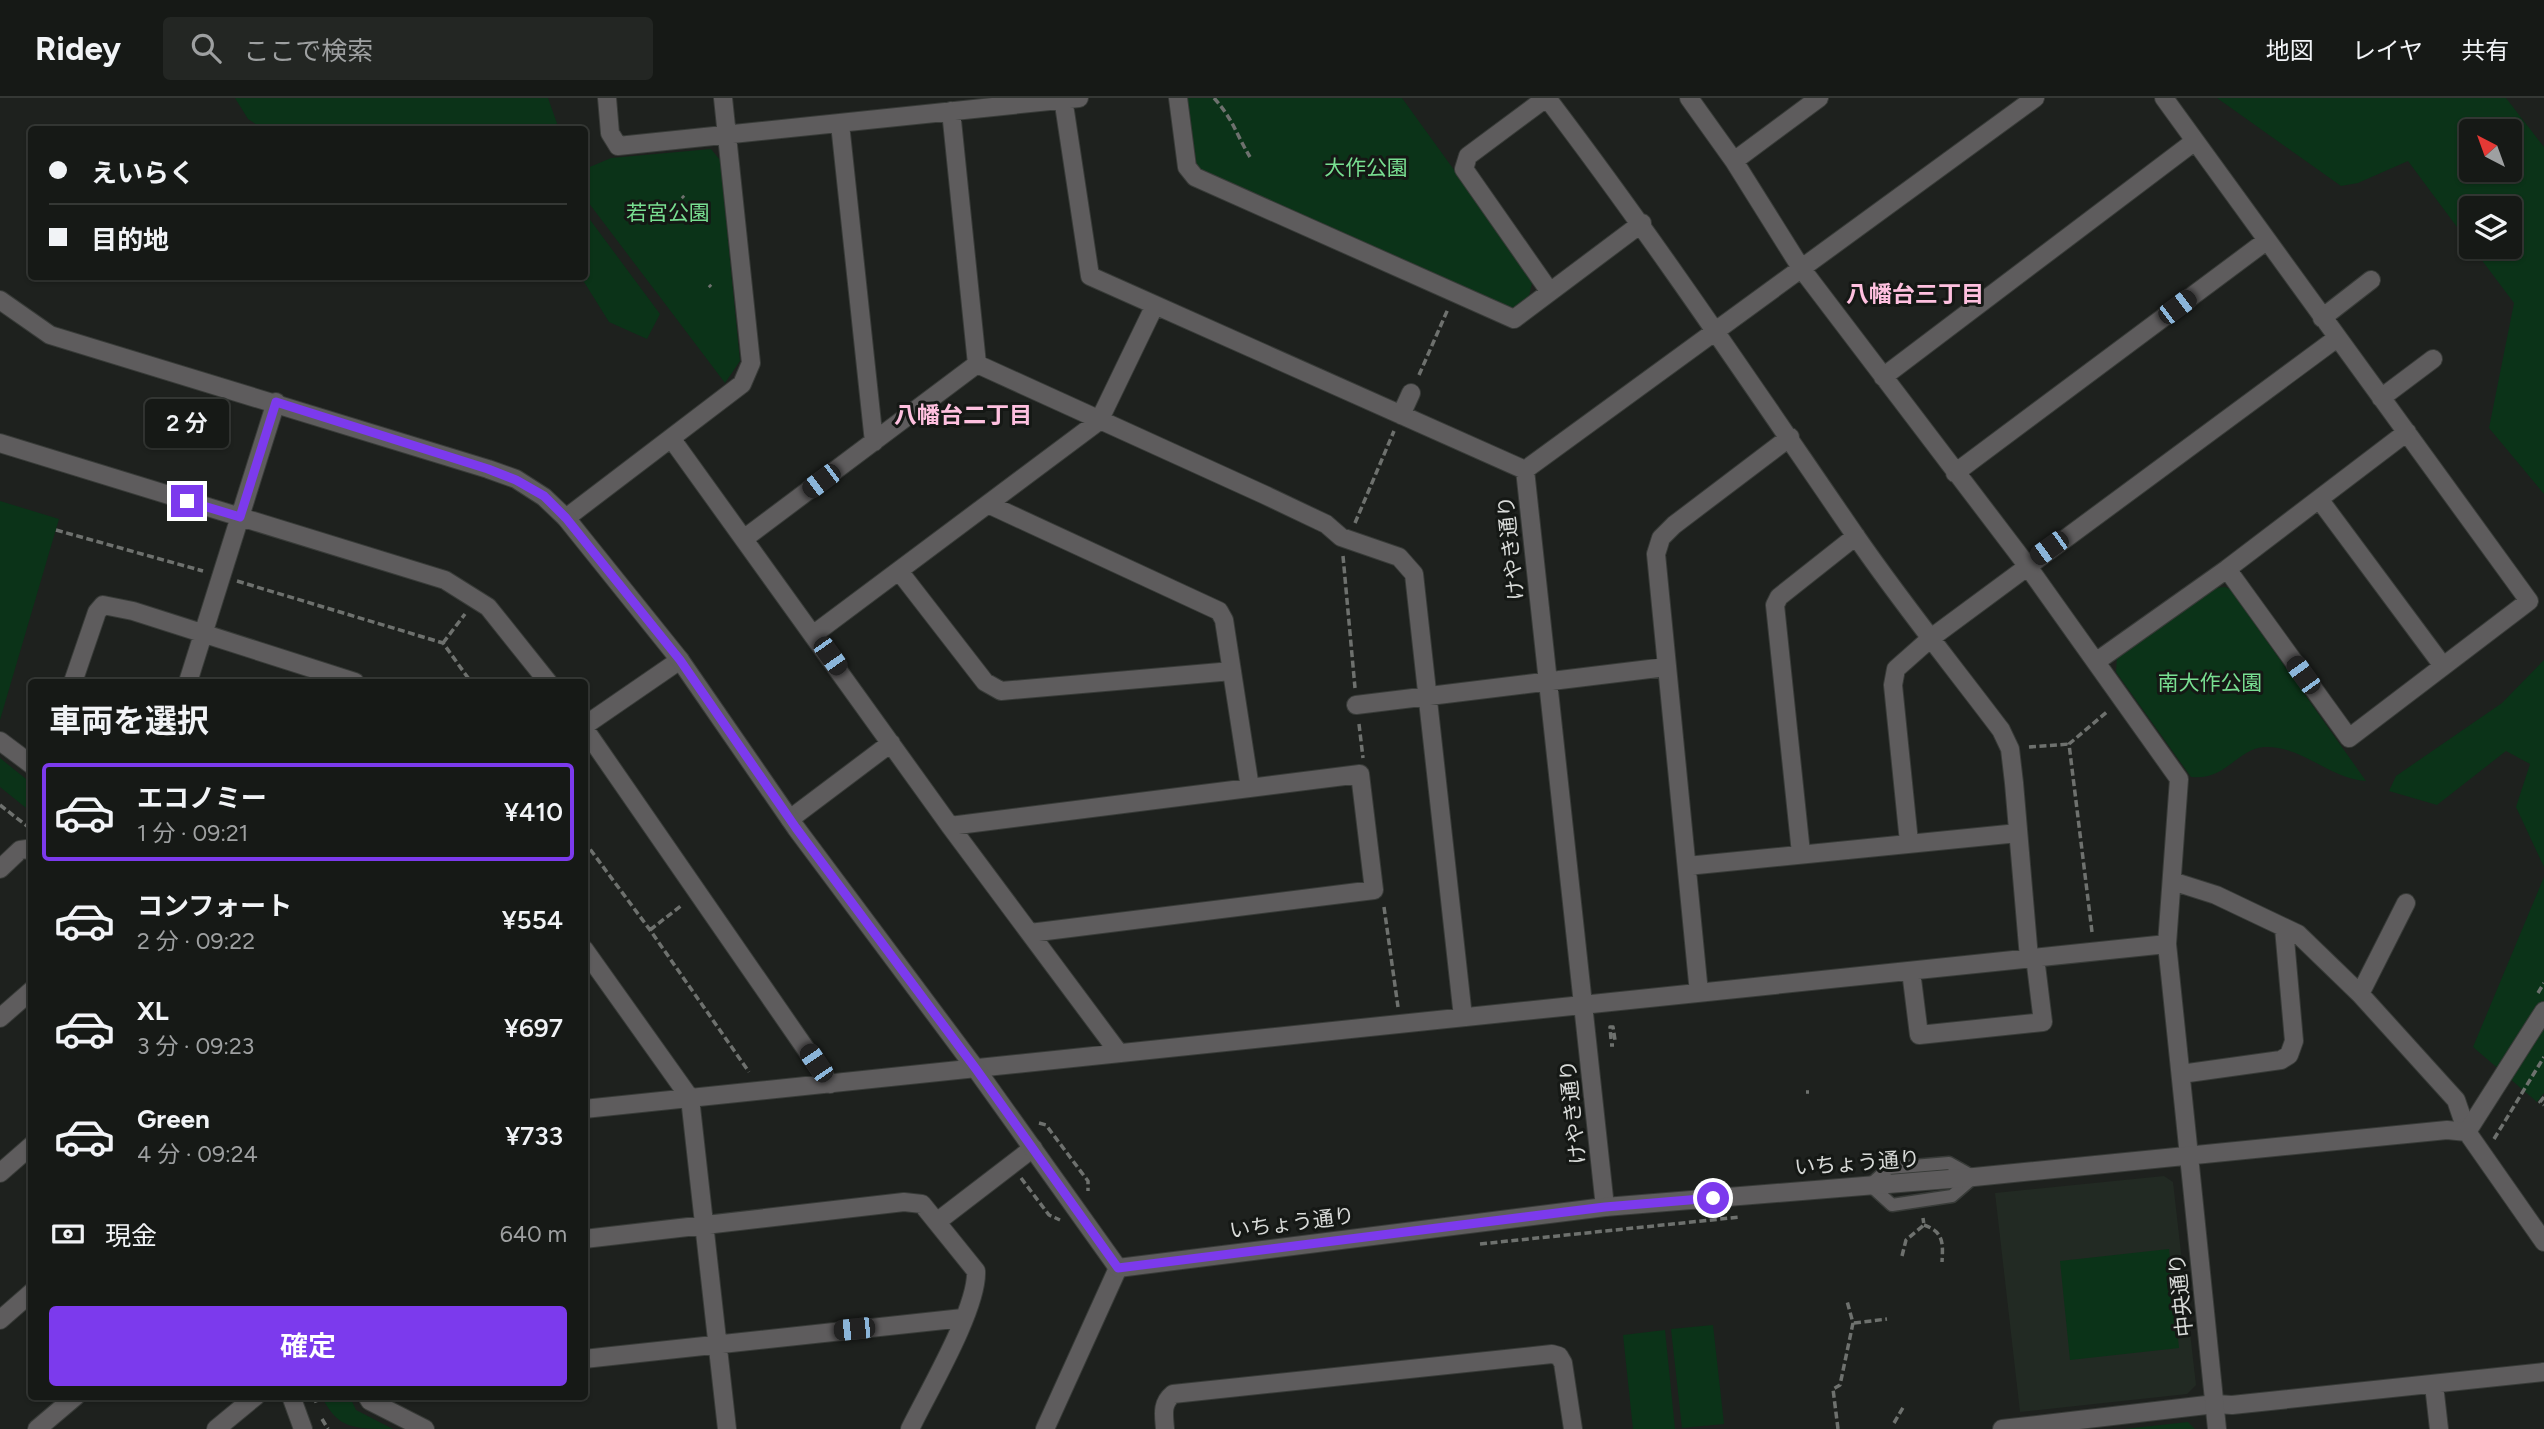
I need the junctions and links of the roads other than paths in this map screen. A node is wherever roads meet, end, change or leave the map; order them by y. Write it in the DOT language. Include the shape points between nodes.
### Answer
graph roads {
  1 [pos="607,98"];
  2 [pos="723,98"];
  3 [pos="1178,98"];
  4 [pos="1547,98"];
  5 [pos="1689,98"];
  6 [pos="1819,98"];
  7 [pos="2035,98"];
  8 [pos="2164,98"];
  9 [pos="1068,99"];
  10 [pos="951,111"];
  11 [pos="840,124"];
  12 [pos="726,137"];
  13 [pos="2195,141"];
  14 [pos="1734,161"];
  15 [pos="1642,223"];
  16 [pos="2266,241"];
  17 [pos="1801,268"];
  18 [pos="2371,279"];
  19 [pos="1550,292"];
  20 [pos="0,300"];
  21 [pos="1155,305"];
  22 [pos="2322,318"];
  23 [pos="1714,333"];
  24 [pos="2337,338"];
  25 [pos="2433,359"];
  26 [pos="977,364"];
  27 [pos="1883,377"];
  28 [pos="1411,393"];
  29 [pos="2381,398"];
  30 [pos="276,402"];
  31 [pos="1401,415"];
  32 [pos="1099,421"];
  33 [pos="2407,432"];
  34 [pos="1790,437"];
  35 [pos="671,438"];
  36 [pos="874,442"];
  37 [pos="0,443"];
  38 [pos="1525,470"];
  39 [pos="1955,472"];
  40 [pos="2319,499"];
  41 [pos="990,505"];
  42 [pos="240,517"];
  43 [pos="566,518"];
  44 [pos="1856,536"];
  45 [pos="745,538"];
  46 [pos="2026,564"];
  47 [pos="2227,569"];
  48 [pos="899,571"];
  49 [pos="204,634"];
  50 [pos="814,634"];
  51 [pos="1931,638"];
  52 [pos="680,660"];
  53 [pos="2096,661"];
  54 [pos="2443,666"];
  55 [pos="1665,667"];
  56 [pos="1232,671"];
  57 [pos="317,676"];
  58 [pos="74,679"];
  59 [pos="189,679"];
  60 [pos="336,679"];
  61 [pos="546,679"];
  62 [pos="1550,682"];
  63 [pos="1429,696"];
  64 [pos="1356,705"];
  65 [pos="588,724"];
  66 [pos="588,733"];
  67 [pos="0,741"];
  68 [pos="891,743"];
  69 [pos="28,762"];
  70 [pos="1250,788"];
  71 [pos="790,819"];
  72 [pos="950,826"];
  73 [pos="2018,833"];
  74 [pos="1909,842"];
  75 [pos="28,850"];
  76 [pos="1801,853"];
  77 [pos="1687,866"];
  78 [pos="0,869"];
  79 [pos="2172,881"];
  80 [pos="2406,903"];
  81 [pos="2284,928"];
  82 [pos="1030,933"];
  83 [pos="2166,944"];
  84 [pos="588,954"];
  85 [pos="2032,958"];
  86 [pos="1910,971"];
  87 [pos="604,976"];
  88 [pos="588,978"];
  89 [pos="1699,993"];
  90 [pos="28,994"];
  91 [pos="2360,994"];
  92 [pos="1585,1005"];
  93 [pos="2544,1011"];
  94 [pos="1463,1017"];
  95 [pos="0,1018"];
  96 [pos="1119,1054"];
  97 [pos="976,1069"];
  98 [pos="2181,1074"];
  99 [pos="830,1084"];
  100 [pos="690,1098"];
  101 [pos="588,1110"];
  102 [pos="2467,1132"];
  103 [pos="28,1148"];
  104 [pos="1033,1148"];
  105 [pos="2189,1156"];
  106 [pos="0,1173"];
  107 [pos="1605,1207"];
  108 [pos="938,1221"];
  109 [pos="704,1226"];
  110 [pos="588,1239"];
  111 [pos="2544,1242"];
  112 [pos="1118,1268"];
  113 [pos="28,1296"];
  114 [pos="963,1318"];
  115 [pos="0,1320"];
  116 [pos="718,1344"];
  117 [pos="588,1359"];
  118 [pos="2544,1373"];
  119 [pos="2434,1385"];
  120 [pos="71,1400"];
  121 [pos="251,1400"];
  122 [pos="292,1400"];
  123 [pos="369,1400"];
  124 [pos="2215,1404"];
  125 [pos="37,1429"];
  126 [pos="216,1429"];
  127 [pos="303,1429"];
  128 [pos="425,1429"];
  129 [pos="727,1429"];
  130 [pos="910,1429"];
  131 [pos="1045,1429"];
  132 [pos="1166,1429"];
  133 [pos="1573,1429"];
  134 [pos="2002,1429"];
  135 [pos="2217,1429"];
  136 [pos="2439,1429"];
  1 -- 12 [label="street" via="610,133 618,146"];
  2 -- 12 [label="street"];
  3 -- 19 [label="street" via="1187,167 1195,177 1514,319"];
  4 -- 15 [label="street"];
  4 -- 19 [label="street" via="1468,156 1464,169"];
  5 -- 14 [label="street, 中央通り"];
  6 -- 14 [label="street"];
  7 -- 17 [label="street, けやき通り"];
  8 -- 13 [label="street"];
  9 -- 10 [label="street"];
  9 -- 21 [label="street" via="1090,276"];
  10 -- 11 [label="street"];
  10 -- 26 [label="street"];
  11 -- 12 [label="street"];
  11 -- 36 [label="street"];
  12 -- 35 [label="street" via="751,363 742,384"];
  13 -- 16 [label="street"];
  13 -- 27 [label="street"];
  14 -- 17 [label="street, 中央通り"];
  15 -- 19 [label="street"];
  15 -- 23 [label="street"];
  16 -- 22 [label="street"];
  16 -- 39 [label="street"];
  17 -- 23 [label="street, けやき通り"];
  17 -- 27 [label="street, 中央通り"];
  18 -- 22 [label="street"];
  20 -- 30 [label="street" via="50,335"];
  21 -- 31 [label="street"];
  21 -- 32 [label="street"];
  22 -- 24 [label="street"];
  23 -- 34 [label="street"];
  23 -- 38 [label="street, けやき通り"];
  24 -- 29 [label="street"];
  24 -- 46 [label="street"];
  25 -- 29 [label="street"];
  26 -- 32 [label="street"];
  26 -- 36 [label="street"];
  27 -- 39 [label="street, 中央通り"];
  28 -- 31 [label="street"];
  29 -- 33 [label="street"];
  30 -- 42 [label="street"];
  30 -- 43 [label="street" via="516,480 544,496"];
  31 -- 38 [label="street"];
  32 -- 41 [label="street"];
  32 -- 63 [label="street" via="1399,556 1414,574"];
  33 -- 40 [label="street"];
  33 -- 54 [label="street" via="2529,601"];
  34 -- 44 [label="street"];
  34 -- 55 [label="street" via="1661,537 1656,561"];
  35 -- 43 [label="street"];
  35 -- 45 [label="street"];
  36 -- 45 [label="street"];
  37 -- 42 [label="street"];
  38 -- 62 [label="street, けやき通り"];
  39 -- 46 [label="street, 中央通り"];
  40 -- 47 [label="street"];
  40 -- 54 [label="street"];
  41 -- 48 [label="street"];
  41 -- 56 [label="street" via="1219,611"];
  42 -- 49 [label="street"];
  42 -- 61 [label="street" via="445,580 488,607"];
  43 -- 52 [label="street"];
  44 -- 51 [label="street"];
  44 -- 76 [label="street" via="1775,605"];
  45 -- 50 [label="street"];
  46 -- 51 [label="street"];
  46 -- 53 [label="street, 中央通り"];
  47 -- 53 [label="street"];
  47 -- 54 [label="street" via="2349,738"];
  48 -- 50 [label="street"];
  48 -- 56 [label="street" via="985,682 1002,691"];
  49 -- 57 [label="street"];
  49 -- 58 [label="street" via="103,605"];
  49 -- 59 [label="street"];
  50 -- 68 [label="street"];
  51 -- 73 [label="street" via="2011,749"];
  51 -- 74 [label="street" via="1896,669 1893,685"];
  52 -- 65 [label="street"];
  52 -- 71 [label="street"];
  53 -- 79 [label="street, 中央通り" via="2179,779"];
  55 -- 62 [label="street"];
  55 -- 77 [label="street"];
  56 -- 70 [label="street"];
  57 -- 60 [label="street"];
  62 -- 63 [label="street"];
  62 -- 92 [label="street, けやき通り"];
  63 -- 64 [label="street"];
  63 -- 94 [label="street"];
  66 -- 99 [label="street"];
  67 -- 69 [label="street"];
  68 -- 71 [label="street"];
  68 -- 72 [label="street"];
  70 -- 72 [label="street"];
  70 -- 82 [label="street" via="1360,774 1374,890"];
  71 -- 97 [label="street"];
  72 -- 82 [label="street"];
  73 -- 74 [label="street"];
  73 -- 85 [label="street"];
  74 -- 76 [label="street"];
  75 -- 78 [label="street" via="20,850"];
  76 -- 77 [label="street"];
  77 -- 89 [label="street"];
  79 -- 81 [label="street" via="2216,895"];
  79 -- 83 [label="street, 中央通り"];
  80 -- 91 [label="street"];
  81 -- 91 [label="street" via="2298,934"];
  81 -- 98 [label="street" via="2294,1041 2289,1055 2281,1060"];
  82 -- 96 [label="street"];
  83 -- 85 [label="street"];
  83 -- 98 [label="street, 中央通り"];
  84 -- 87 [label="street"];
  85 -- 86 [label="street"];
  85 -- 86 [label="street" via="2043,1022 1919,1035"];
  86 -- 89 [label="street"];
  87 -- 88 [label="street"];
  87 -- 100 [label="street"];
  89 -- 92 [label="street"];
  90 -- 95 [label="street"];
  91 -- 102 [label="street" via="2456,1100"];
  92 -- 94 [label="street"];
  92 -- 107 [label="street, けやき通り"];
  93 -- 102 [label="street"];
  94 -- 96 [label="street"];
  96 -- 97 [label="street"];
  97 -- 99 [label="street"];
  97 -- 104 [label="street"];
  98 -- 105 [label="street, 中央通り"];
  99 -- 100 [label="street"];
  100 -- 101 [label="street"];
  100 -- 109 [label="street"];
  102 -- 105 [label="street, いちょう通り" via="2447,1130"];
  102 -- 111 [label="street"];
  103 -- 106 [label="street"];
  104 -- 108 [label="street"];
  104 -- 112 [label="street"];
  105 -- 107 [label="street, いちょう通り"];
  105 -- 124 [label="street, 中央通り"];
  107 -- 112 [label="street, いちょう通り"];
  108 -- 109 [label="street" via="922,1204 904,1202"];
  108 -- 114 [label="street" via="976,1271"];
  109 -- 110 [label="street"];
  109 -- 116 [label="street"];
  112 -- 131 [label="street"];
  113 -- 115 [label="street"];
  114 -- 116 [label="street"];
  114 -- 130 [label="street"];
  116 -- 117 [label="street"];
  116 -- 129 [label="street"];
  118 -- 119 [label="street"];
  119 -- 124 [label="street"];
  119 -- 136 [label="street"];
  120 -- 125 [label="street"];
  121 -- 126 [label="street"];
  122 -- 127 [label="street"];
  123 -- 128 [label="street"];
  124 -- 134 [label="street"];
  124 -- 135 [label="street, 中央通り"];
  132 -- 133 [label="street" via="1163,1412 1173,1394 1552,1354 1563,1363"];
}
